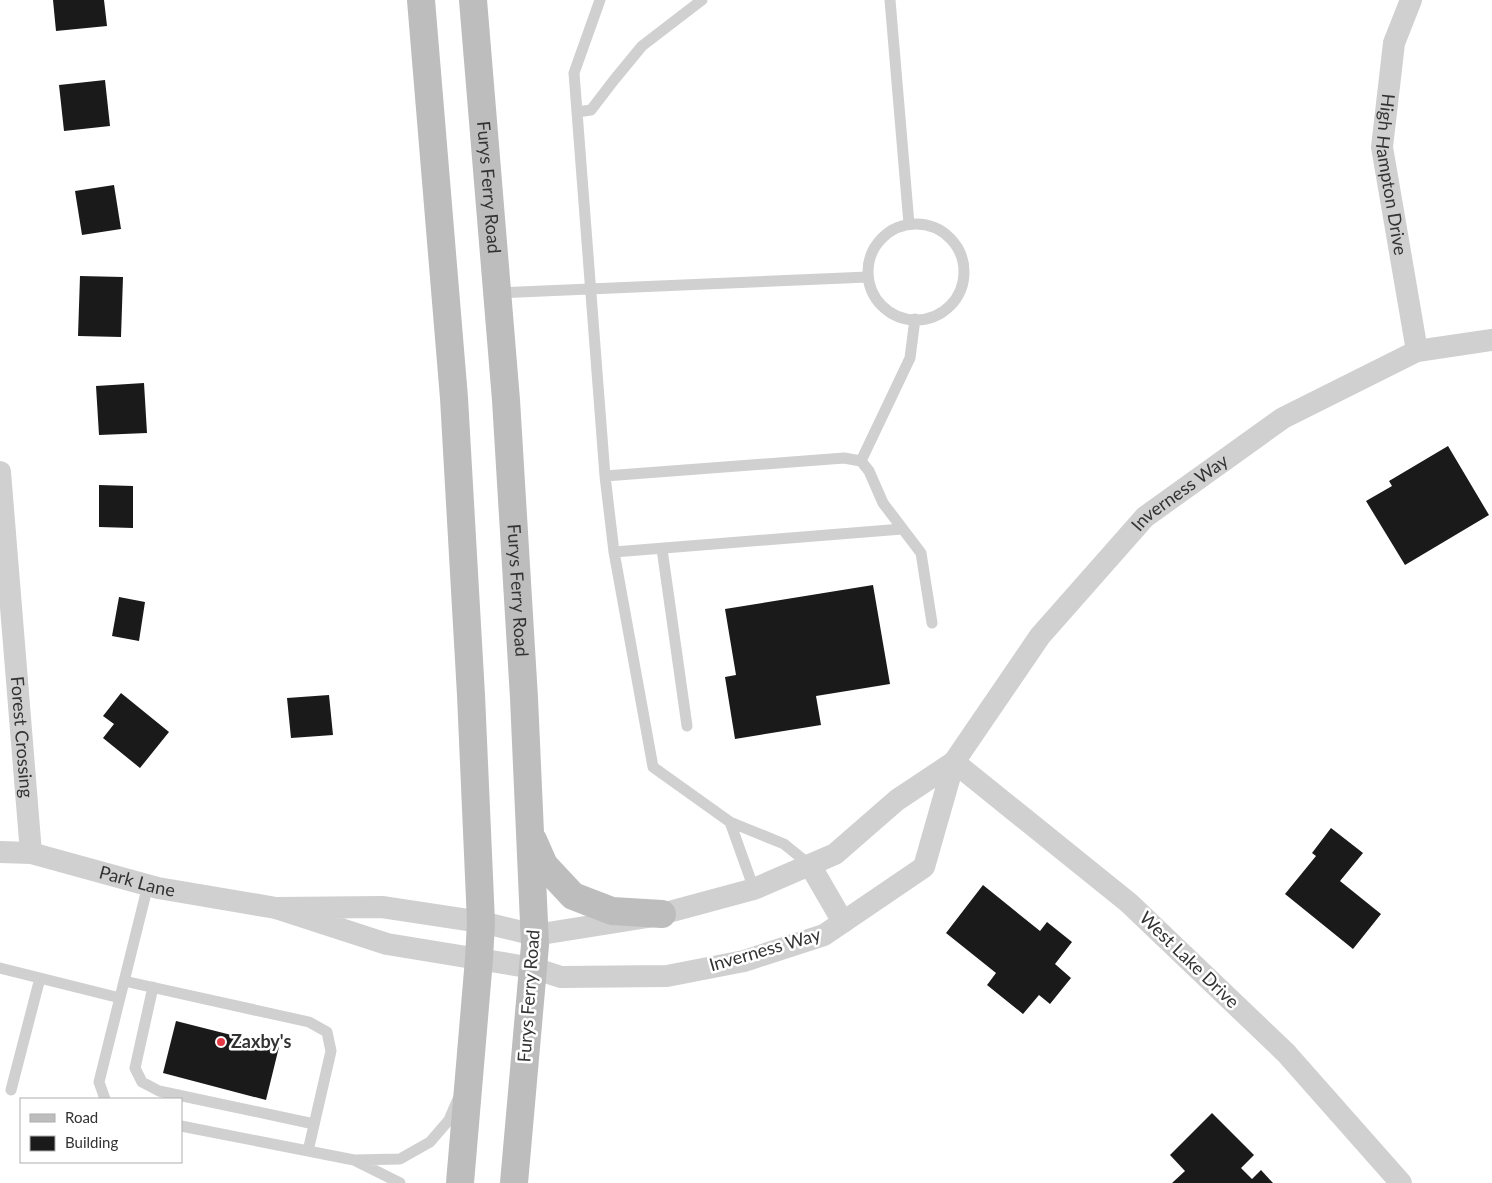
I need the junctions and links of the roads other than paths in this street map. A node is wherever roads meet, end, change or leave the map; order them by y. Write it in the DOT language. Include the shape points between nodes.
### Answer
graph roads {
  1 [pos="421,0"];
  2 [pos="473,0"];
  3 [pos="600,0"];
  4 [pos="702,0"];
  5 [pos="890,0"];
  6 [pos="1411,0"];
  7 [pos="577,112"];
  8 [pos="909,224"];
  9 [pos="868,277"];
  10 [pos="591,290"];
  11 [pos="498,293"];
  12 [pos="914,319"];
  13 [pos="1492,340"];
  14 [pos="1417,351"];
  15 [pos="860,461"];
  16 [pos="0,472"];
  17 [pos="605,476"];
  18 [pos="902,529"];
  19 [pos="662,549"];
  20 [pos="614,552"];
  21 [pos="932,623"];
  22 [pos="687,726"];
  23 [pos="954,762"];
  24 [pos="730,822"];
  25 [pos="530,834"];
  26 [pos="0,852"];
  27 [pos="31,853"];
  28 [pos="810,865"];
  29 [pos="148,885"];
  30 [pos="754,889"];
  31 [pos="276,908"];
  32 [pos="662,914"];
  33 [pos="481,922"];
  34 [pos="842,922"];
  35 [pos="535,935"];
  36 [pos="479,960"];
  37 [pos="0,968"];
  38 [pos="534,968"];
  39 [pos="40,978"];
  40 [pos="124,981"];
  41 [pos="153,987"];
  42 [pos="120,998"];
  43 [pos="470,1067"];
  44 [pos="11,1090"];
  45 [pos="105,1098"];
  46 [pos="314,1124"];
  47 [pos="182,1126"];
  48 [pos="308,1151"];
  49 [pos="354,1160"];
  50 [pos="400,1183"];
  51 [pos="460,1183"];
  52 [pos="514,1183"];
  53 [pos="1401,1183"];
  1 -- 33 [label="main road" via="454,398"];
  2 -- 11 [label="main road, Furys Ferry Road"];
  3 -- 7 [label="lane" via="574,72"];
  4 -- 7 [label="lane" via="642,46 592,110"];
  5 -- 8 [label="lane"];
  6 -- 14 [label="street, High Hampton Drive" via="1394,43 1382,147"];
  7 -- 10 [label="lane"];
  8 -- 9 [label="lane" via="886,233 875,246 869,260"];
  8 -- 12 [label="lane" via="933,226 947,235 958,247 964,263 959,293 950,305 938,315"];
  9 -- 10 [label="lane"];
  9 -- 12 [label="lane" via="872,292 881,305 893,314"];
  10 -- 11 [label="lane"];
  10 -- 17 [label="lane"];
  11 -- 25 [label="main road, Furys Ferry Road"];
  12 -- 15 [label="lane" via="910,358"];
  13 -- 14 [label="street, Inverness Way"];
  14 -- 23 [label="street, Inverness Way" via="1283,418 1145,517 1040,636"];
  15 -- 17 [label="lane" via="844,458"];
  15 -- 18 [label="lane" via="869,472 883,503"];
  16 -- 27 [label="street, Forest Crossing"];
  17 -- 20 [label="lane"];
  18 -- 19 [label="lane"];
  18 -- 21 [label="lane" via="921,553"];
  19 -- 20 [label="lane"];
  19 -- 22 [label="lane"];
  20 -- 24 [label="lane" via="653,767"];
  23 -- 28 [label="street, Inverness Way" via="897,800 835,854"];
  23 -- 34 [label="street, Inverness Way" via="924,867"];
  23 -- 53 [label="street, West Lake Drive" via="1129,903 1286,1053"];
  24 -- 28 [label="lane" via="784,844"];
  24 -- 30 [label="lane"];
  25 -- 32 [label="main road" via="544,865 573,896 612,911"];
  25 -- 35 [label="main road, Furys Ferry Road"];
  26 -- 27 [label="street, Park Lane"];
  27 -- 29 [label="street, Park Lane"];
  28 -- 30 [label="street, Inverness Way"];
  28 -- 34 [label="street"];
  29 -- 31 [label="street, Park Lane"];
  29 -- 40 [label="lane"];
  30 -- 32 [label="street, Inverness Way"];
  31 -- 33 [label="street, Park Lane" via="382,907"];
  31 -- 36 [label="street, Park Lane" via="386,944"];
  32 -- 35 [label="street, Inverness Way"];
  33 -- 35 [label="street, Inverness Way"];
  33 -- 36 [label="main road"];
  34 -- 38 [label="street, Inverness Way" via="824,935 744,961 667,976 561,977"];
  35 -- 38 [label="main road, Furys Ferry Road"];
  36 -- 38 [label="street, Inverness Way"];
  36 -- 43 [label="main road"];
  37 -- 39 [label="lane"];
  38 -- 52 [label="main road, Furys Ferry Road"];
  39 -- 42 [label="lane"];
  39 -- 44 [label="lane"];
  40 -- 41 [label="lane"];
  40 -- 42 [label="lane"];
  41 -- 46 [label="lane" via="310,1022 327,1032 331,1051"];
  41 -- 46 [label="lane" via="135,1068 142,1082 159,1090"];
  42 -- 45 [label="lane" via="99,1082"];
  43 -- 49 [label="lane" via="450,1120 430,1142 400,1159"];
  43 -- 51 [label="main road"];
  46 -- 48 [label="lane"];
  47 -- 48 [label="lane"];
  48 -- 49 [label="lane"];
  49 -- 50 [label="lane"];
}
